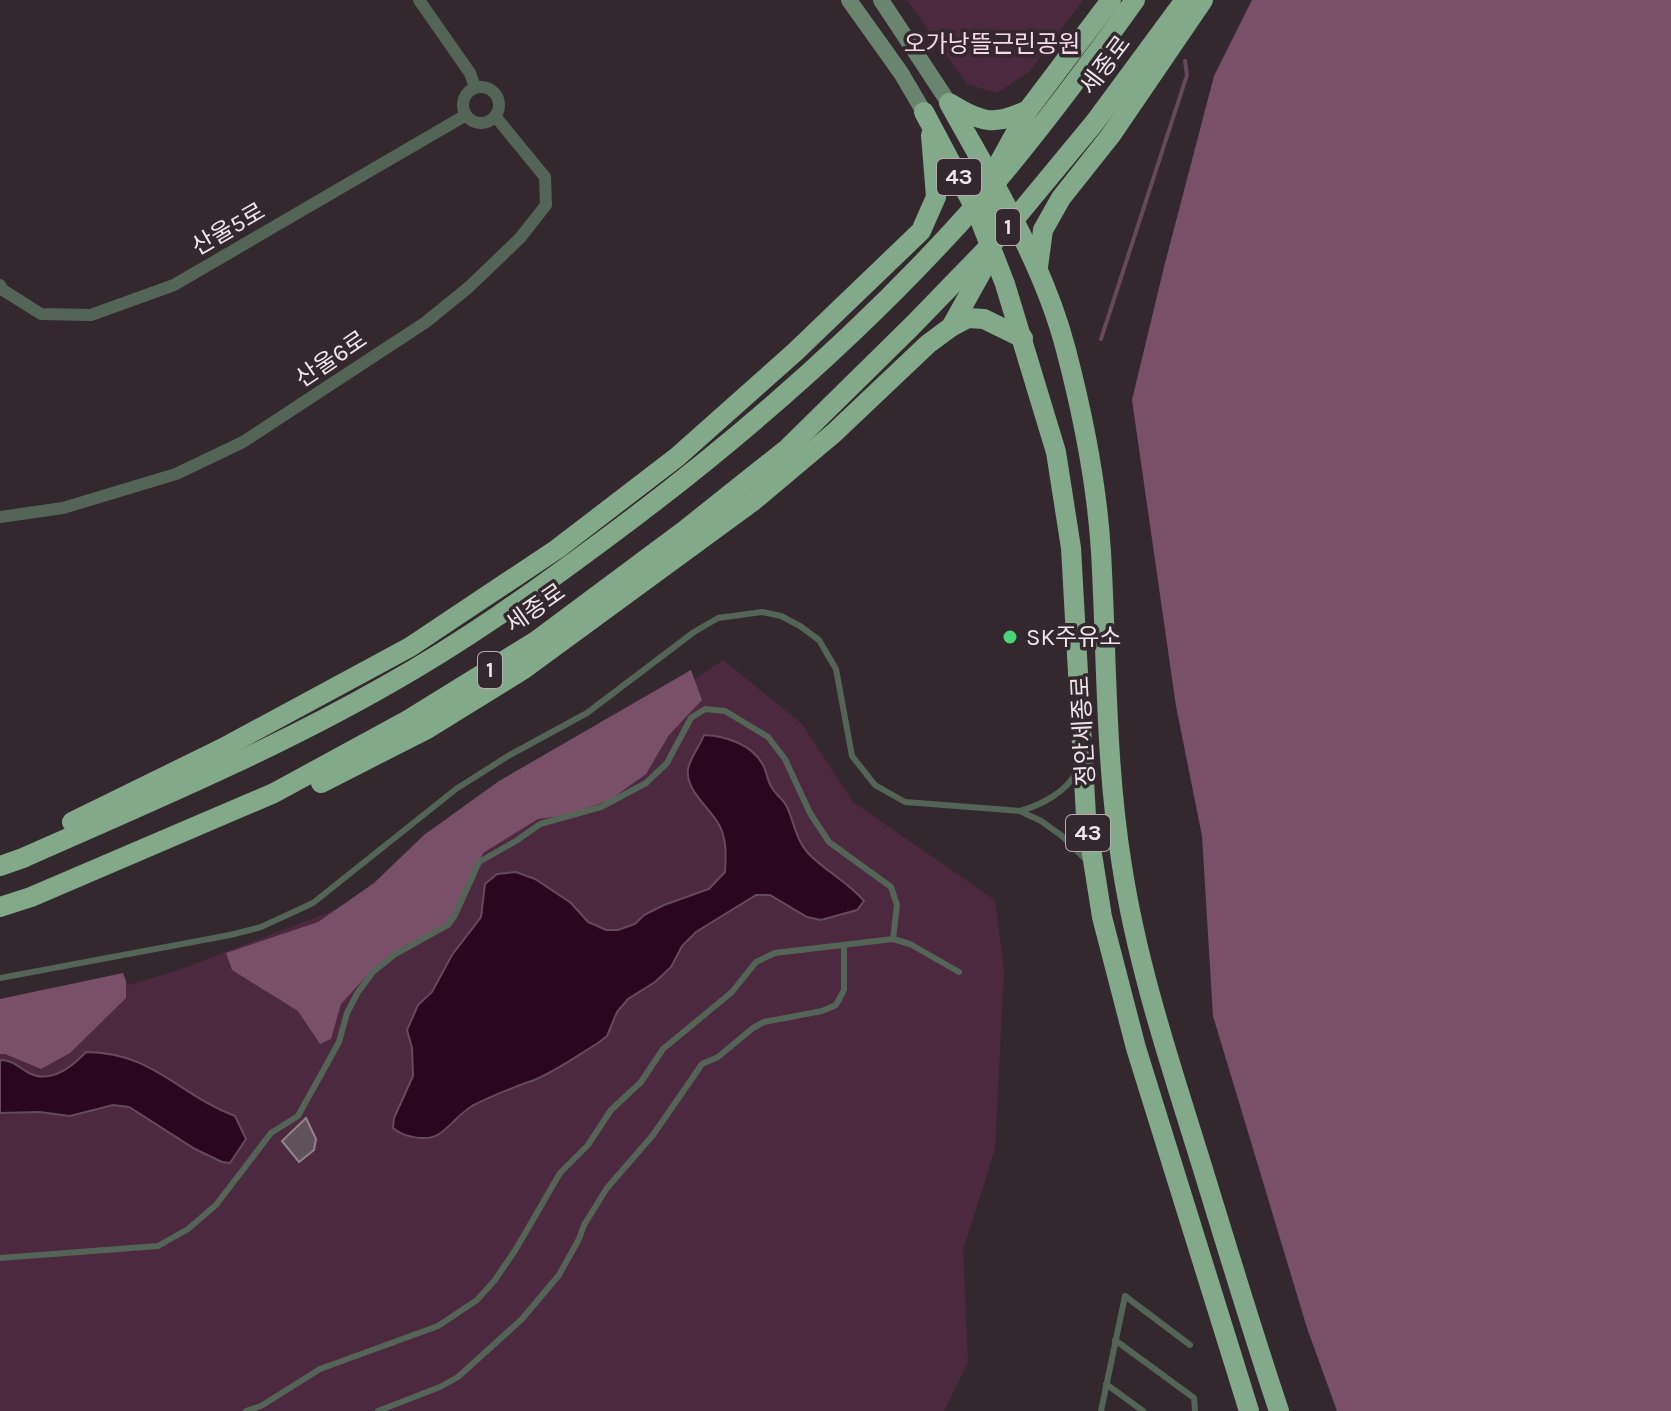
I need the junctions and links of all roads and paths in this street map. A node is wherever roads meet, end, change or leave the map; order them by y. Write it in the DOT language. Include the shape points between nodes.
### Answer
graph roads {
  1 [pos="419,0"];
  2 [pos="849,0"];
  3 [pos="881,0"];
  4 [pos="1111,0"];
  5 [pos="1135,0"];
  6 [pos="1185,0"];
  7 [pos="1203,0"];
  8 [pos="475,87"];
  9 [pos="949,103"];
  10 [pos="1028,110"];
  11 [pos="924,112"];
  12 [pos="466,115"];
  13 [pos="495,116"];
  14 [pos="996,188"];
  15 [pos="1061,198"];
  16 [pos="985,213"];
  17 [pos="1014,218"];
  18 [pos="921,231"];
  19 [pos="989,244"];
  20 [pos="1037,271"];
  21 [pos="0,285"];
  22 [pos="951,327"];
  23 [pos="1023,338"];
  24 [pos="0,517"];
  25 [pos="1082,760"];
  26 [pos="1020,811"];
  27 [pos="0,854"];
  28 [pos="0,866"];
  29 [pos="1092,866"];
  30 [pos="0,907"];
  31 [pos="0,916"];
  32 [pos="893,939"];
  33 [pos="844,946"];
  34 [pos="959,972"];
  35 [pos="0,978"];
  36 [pos="0,1258"];
  37 [pos="1115,1340"];
  38 [pos="1190,1345"];
  39 [pos="1106,1384"];
  40 [pos="246,1411"];
  41 [pos="378,1411"];
  42 [pos="1101,1411"];
  43 [pos="1143,1411"];
  44 [pos="1195,1411"];
  45 [pos="1249,1411"];
  46 [pos="1279,1411"];
  1 -- 8 [label="street"];
  2 -- 11 [label="main road"];
  3 -- 9 [label="main road"];
  4 -- 10 [label="highway"];
  5 -- 28 [label="highway, 세종로 / 1" via="1063,101 976,205 764,415 662,497 517,604 387,686 264,751"];
  6 -- 30 [label="highway, 세종로 / 1" via="1095,122 1008,227 788,448 685,530 536,641 408,720 274,793"];
  7 -- 15 [label="highway"];
  8 -- 12 [label="street" via="463,99"];
  8 -- 13 [label="street" via="496,94"];
  9 -- 10 [label="highway" via="975,119 990,121 1008,120"];
  9 -- 14 [label="highway, 정안세종로 / 43"];
  10 -- 14 [label="highway" via="999,163"];
  11 -- 16 [label="highway, 정안세종로 / 43"];
  11 -- 18 [label="highway" via="936,197"];
  12 -- 13 [label="street" via="480,123"];
  12 -- 21 [label="street, 산울5로" via="174,285 91,315 41,314"];
  13 -- 24 [label="street, 산울6로" via="545,177 546,205 520,238 426,322 243,442 176,474 63,508"];
  14 -- 16 [label="highway"];
  14 -- 17 [label="highway, 정안세종로 / 43"];
  15 -- 17 [label="highway"];
  15 -- 20 [label="highway" via="1043,230"];
  16 -- 17 [label="highway"];
  16 -- 18 [label="highway" via="953,215"];
  16 -- 19 [label="highway, 정안세종로 / 43"];
  17 -- 20 [label="highway, 정안세종로 / 43"];
  18 -- 27 [label="highway" via="677,457 557,549 397,655 223,748"];
  19 -- 22 [label="highway" via="981,273"];
  19 -- 23 [label="highway, 정안세종로 / 43"];
  20 -- 46 [label="highway, 정안세종로 / 43" via="1065,347 1087,448 1101,549 1107,749 1131,913 1162,1037"];
  22 -- 23 [label="highway" via="968,318 984,319"];
  22 -- 31 [label="highway" via="752,502 524,669 427,729 254,816 91,886"];
  23 -- 25 [label="highway, 정안세종로 / 43" via="1056,452 1071,548"];
  25 -- 26 [label="lane" via="1073,779 1054,796"];
  25 -- 29 [label="highway, 정안세종로 / 43"];
  26 -- 29 [label="lane" via="1062,836"];
  26 -- 35 [label="lane" via="905,802 875,785 852,756 836,669 819,640 781,616 762,612 718,618 587,713 456,789 313,903 230,935"];
  29 -- 45 [label="highway, 정안세종로 / 43" via="1136,1048"];
  32 -- 33 [label="lane"];
  32 -- 34 [label="lane"];
  32 -- 36 [label="lane" via="897,905 891,887 829,842 768,737 725,711 705,709 691,718 667,763 646,783 601,807 540,824 479,862 448,925 394,955 358,992 339,1042 298,1116 271,1133 216,1205 188,1229 158,1246"];
  33 -- 40 [label="lane" via="764,956 732,992 663,1049 641,1082 560,1173 495,1280 461,1313 320,1369"];
  33 -- 41 [label="lane" via="844,990 836,1005 764,1022 702,1064 653,1135 607,1188 559,1275 522,1319 458,1377"];
  37 -- 38 [label="lane" via="1125,1296"];
  37 -- 39 [label="lane"];
  37 -- 44 [label="lane" via="1194,1398"];
  39 -- 42 [label="lane"];
  39 -- 43 [label="lane"];
}
